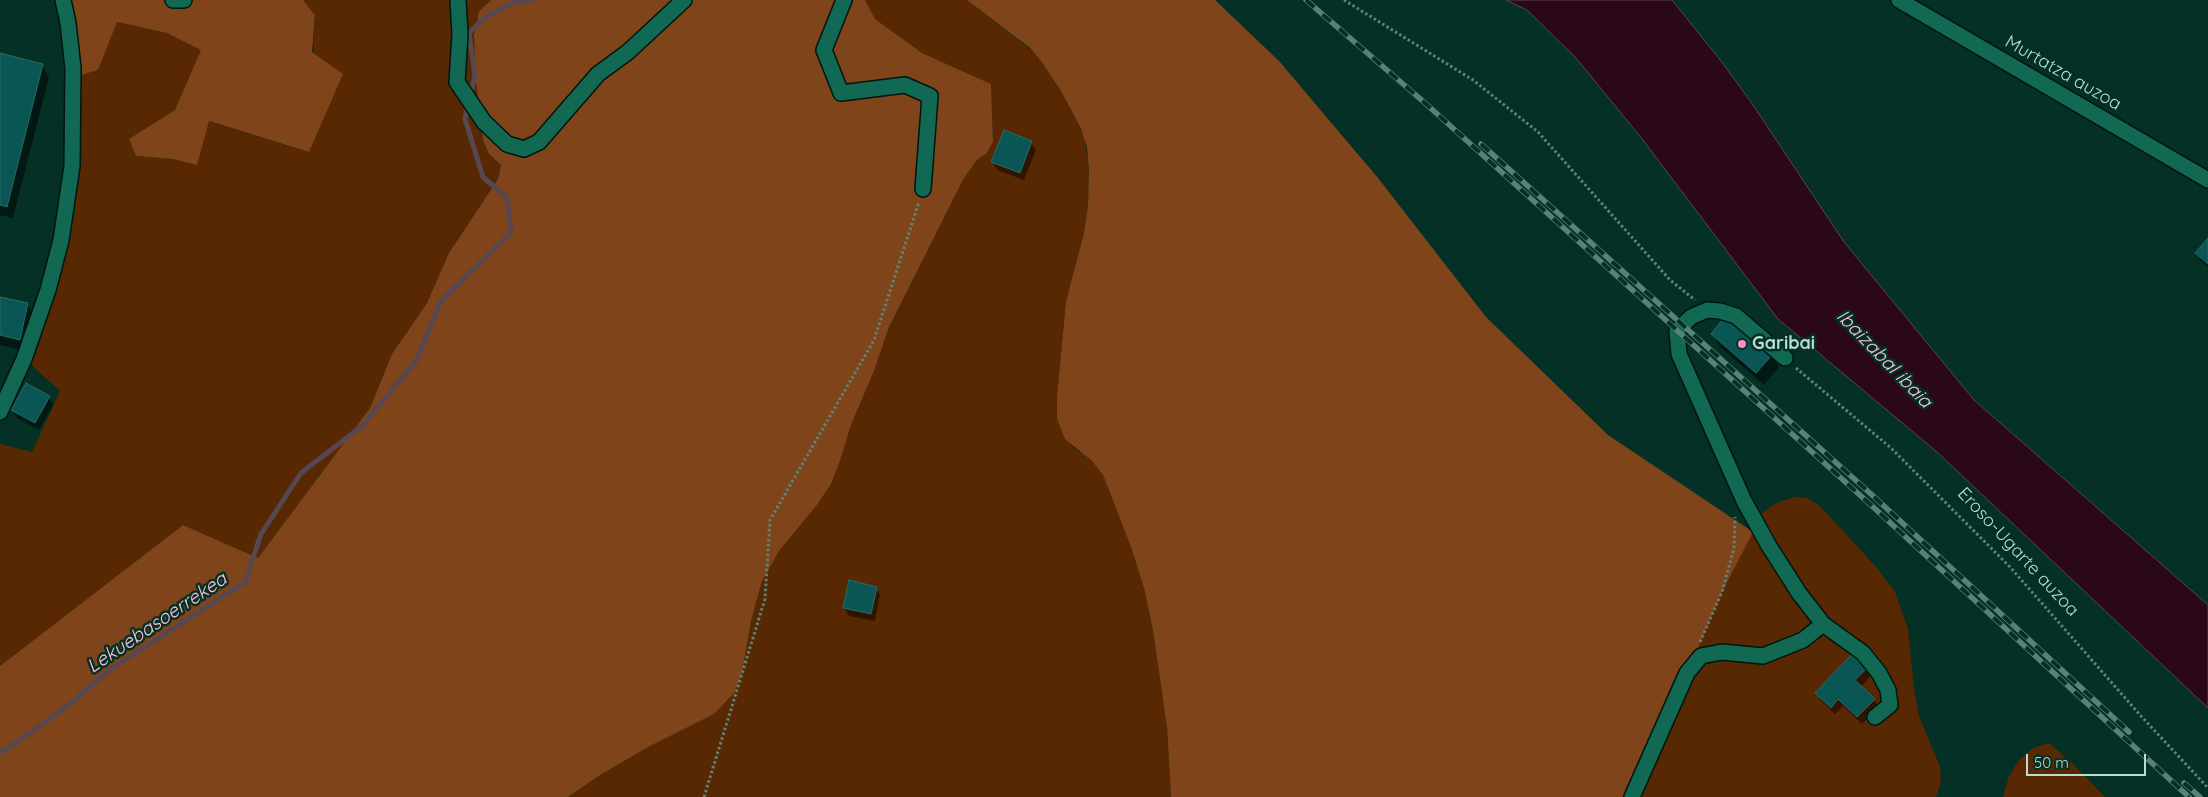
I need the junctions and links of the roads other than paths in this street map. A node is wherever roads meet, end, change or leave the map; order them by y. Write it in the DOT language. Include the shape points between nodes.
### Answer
graph roads {
  1 [pos="63,0"];
  2 [pos="173,0"];
  3 [pos="184,0"];
  4 [pos="458,0"];
  5 [pos="684,0"];
  6 [pos="844,0"];
  7 [pos="1899,0"];
  8 [pos="2208,180"];
  9 [pos="923,189"];
  10 [pos="1785,358"];
  11 [pos="0,412"];
  12 [pos="1823,624"];
  13 [pos="1875,717"];
  14 [pos="1632,797"];
  1 -- 11 [label="street" via="73,68 72,166 48,290 24,359"];
  2 -- 3 [label="street"];
  4 -- 5 [label="street" via="457,82 484,122 507,144 524,148 539,142 598,74 628,52"];
  6 -- 9 [label="street" via="824,50 842,93 905,85 930,96"];
  7 -- 8 [label="street, Murtatza auzoa"];
  10 -- 12 [label="street" via="1736,316 1720,310 1707,310 1691,317 1677,331 1679,354 1744,501 1799,593"];
  12 -- 13 [label="street" via="1863,653 1879,672 1888,690 1890,705"];
  12 -- 14 [label="street" via="1803,640 1763,656 1722,652 1701,656 1687,673"];
}
